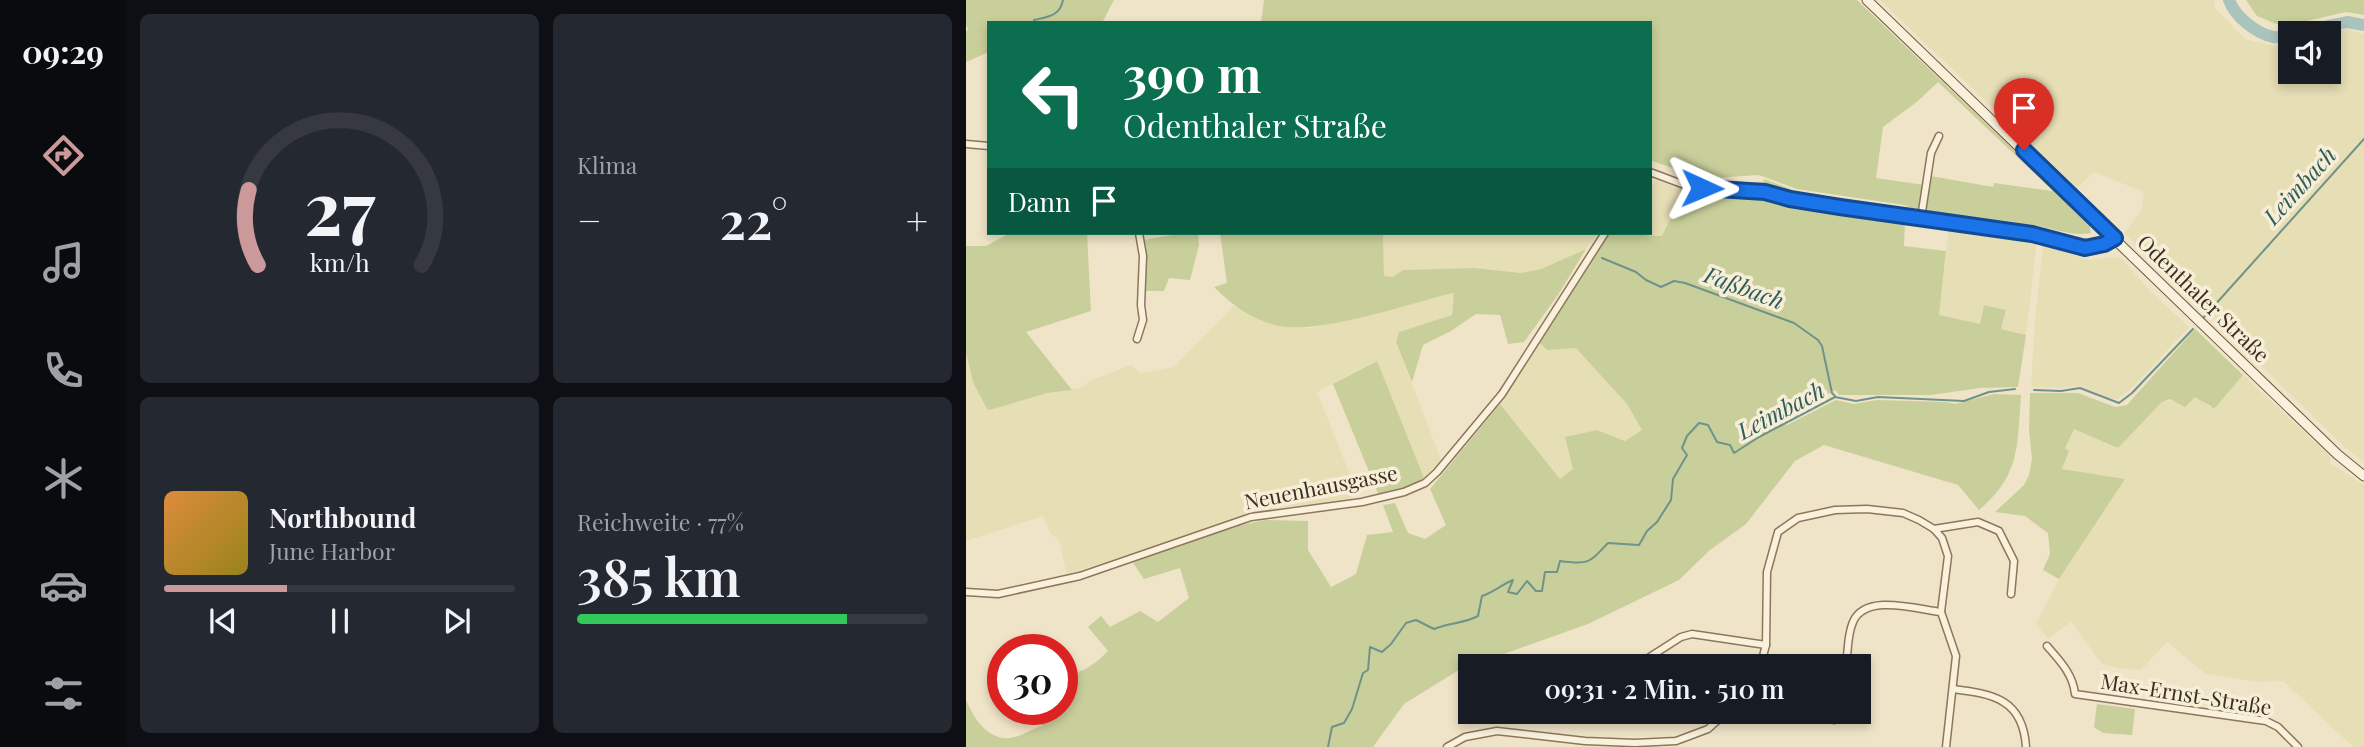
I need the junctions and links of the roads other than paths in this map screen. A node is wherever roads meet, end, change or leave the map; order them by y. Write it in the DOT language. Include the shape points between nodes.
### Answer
graph roads {
  1 [pos="1867,0"];
  2 [pos="1939,136"];
  3 [pos="966,144"];
  4 [pos="987,146"];
  5 [pos="1652,175"];
  6 [pos="1922,218"];
  7 [pos="1139,235"];
  8 [pos="1604,235"];
  9 [pos="2115,238"];
  10 [pos="1137,339"];
  11 [pos="2364,476"];
  12 [pos="1934,529"];
  13 [pos="966,592"];
  14 [pos="2011,594"];
  15 [pos="1941,612"];
  16 [pos="1766,645"];
  17 [pos="2047,646"];
  18 [pos="1654,654"];
  19 [pos="1764,654"];
  20 [pos="1847,654"];
  21 [pos="1953,690"];
  22 [pos="1714,724"];
  23 [pos="1447,747"];
  24 [pos="1946,747"];
  25 [pos="2026,747"];
  26 [pos="2298,747"];
  1 -- 9 [label="main road, Odenthaler Straße"];
  2 -- 6 [label="street" via="1931,153"];
  3 -- 4 [label="street"];
  5 -- 6 [label="street" via="1702,188 1756,190"];
  6 -- 9 [label="street" via="2032,234 2085,248"];
  7 -- 10 [label="street" via="1143,320"];
  8 -- 13 [label="street, Neuenhausgasse" via="1502,394 1425,483 1362,502 1251,517 1080,576 998,594"];
  9 -- 11 [label="main road, Odenthaler Straße"];
  12 -- 14 [label="street" via="1978,522 1999,531 2014,561"];
  12 -- 15 [label="street" via="1948,556"];
  12 -- 16 [label="street" via="1903,513 1867,509 1798,518 1778,532 1767,572"];
  15 -- 20 [label="street" via="1874,605 1859,612 1850,629"];
  15 -- 21 [label="street" via="1956,656"];
  16 -- 18 [label="street" via="1692,634"];
  16 -- 19 [label="street"];
  17 -- 26 [label="street, Max-Ernst-Straße" via="2065,667 2075,694 2266,721"];
  21 -- 24 [label="street"];
  21 -- 25 [label="street" via="2000,699 2020,719"];
  22 -- 23 [label="street" via="1676,741 1585,741 1497,731 1465,737"];
}
